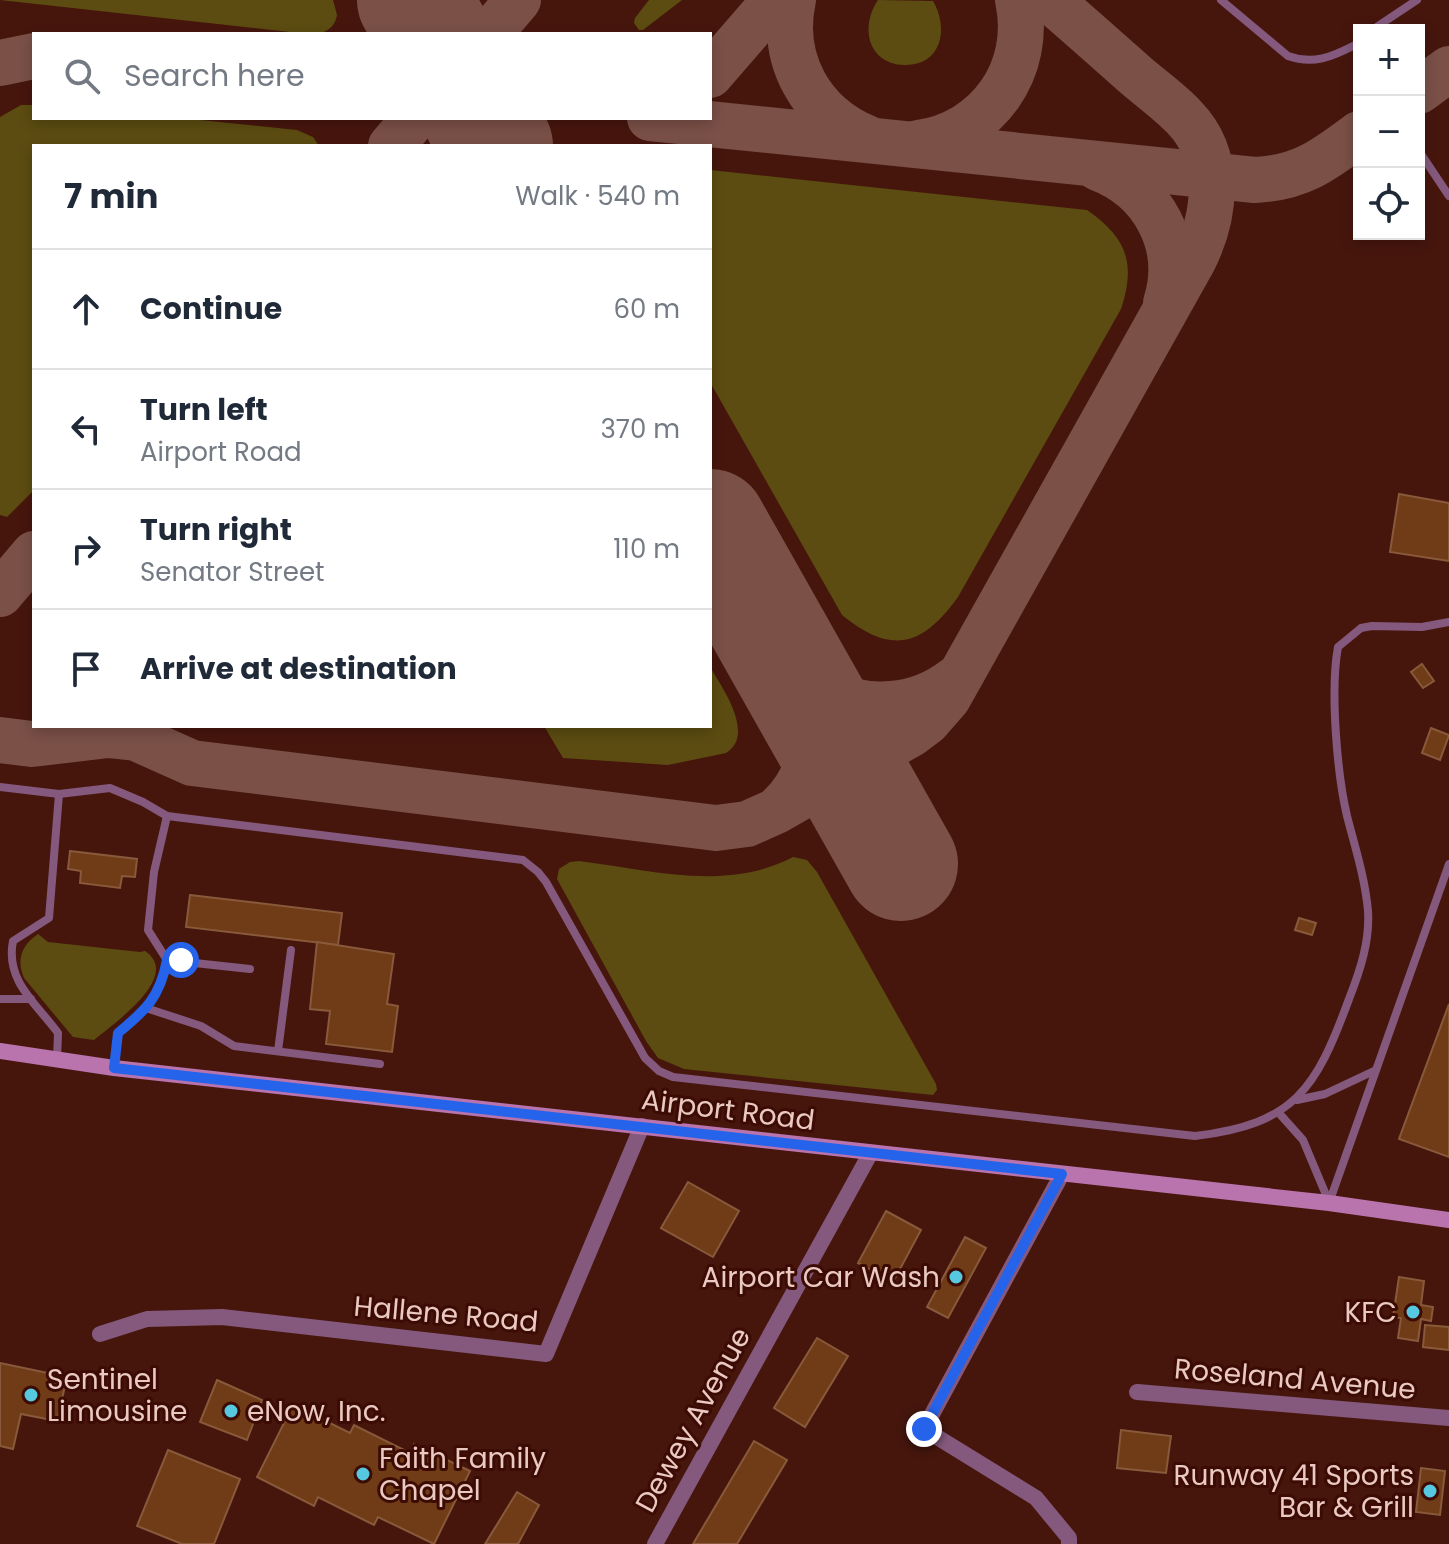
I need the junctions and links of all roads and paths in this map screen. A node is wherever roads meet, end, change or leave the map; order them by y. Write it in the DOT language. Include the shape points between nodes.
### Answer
graph roads {
  1 [pos="1221,0"];
  2 [pos="1417,0"];
  3 [pos="1381,24"];
  4 [pos="1353,48"];
  5 [pos="1425,160"];
  6 [pos="1449,196"];
  7 [pos="1449,622"];
  8 [pos="0,787"];
  9 [pos="59,794"];
  10 [pos="167,816"];
  11 [pos="1449,864"];
  12 [pos="291,950"];
  13 [pos="167,960"];
  14 [pos="250,969"];
  15 [pos="0,999"];
  16 [pos="31,999"];
  17 [pos="146,1008"];
  18 [pos="0,1051"];
  19 [pos="278,1051"];
  20 [pos="57,1060"];
  21 [pos="380,1064"];
  22 [pos="114,1068"];
  23 [pos="1376,1070"];
  24 [pos="1296,1100"];
  25 [pos="1278,1112"];
  26 [pos="642,1126"];
  27 [pos="870,1154"];
  28 [pos="1062,1174"];
  29 [pos="1329,1203"];
  30 [pos="1449,1220"];
  31 [pos="100,1334"];
  32 [pos="1137,1392"];
  33 [pos="1449,1418"];
  34 [pos="655,1544"];
  35 [pos="1069,1544"];
  1 -- 4 [label="lane" via="1273,46 1300,61"];
  2 -- 3 [label="lane"];
  5 -- 6 [label="lane"];
  7 -- 24 [label="lane" via="1361,628 1338,647 1334,677 1340,768 1368,909 1366,940 1326,1059"];
  8 -- 9 [label="lane"];
  9 -- 10 [label="lane" via="110,788"];
  9 -- 16 [label="lane" via="49,918 13,941 10,958 14,975"];
  10 -- 13 [label="lane" via="148,930"];
  10 -- 25 [label="lane" via="523,860 546,882 645,1058 673,1077 1195,1136 1226,1132"];
  11 -- 23 [label="lane"];
  12 -- 19 [label="lane"];
  13 -- 14 [label="lane"];
  13 -- 17 [label="lane" via="159,992"];
  15 -- 16 [label="lane"];
  16 -- 20 [label="lane" via="58,1033"];
  17 -- 19 [label="lane" via="201,1026 234,1046"];
  17 -- 22 [label="lane" via="118,1033"];
  18 -- 20 [label="main road, Airport Road"];
  19 -- 21 [label="lane"];
  20 -- 22 [label="main road, Airport Road"];
  22 -- 26 [label="main road, Airport Road"];
  23 -- 24 [label="lane" via="1325,1094"];
  23 -- 29 [label="lane"];
  24 -- 25 [label="lane"];
  25 -- 29 [label="lane" via="1303,1140"];
  26 -- 27 [label="main road, Airport Road"];
  26 -- 31 [label="street, Hallene Road" via="546,1354 222,1317 147,1319"];
  27 -- 28 [label="main road, Airport Road"];
  27 -- 34 [label="street, Dewey Avenue"];
  28 -- 29 [label="main road, Airport Road"];
  28 -- 35 [label="street" via="924,1429 1036,1498"];
  29 -- 30 [label="main road, Airport Road"];
  32 -- 33 [label="street, Roseland Avenue"];
}
